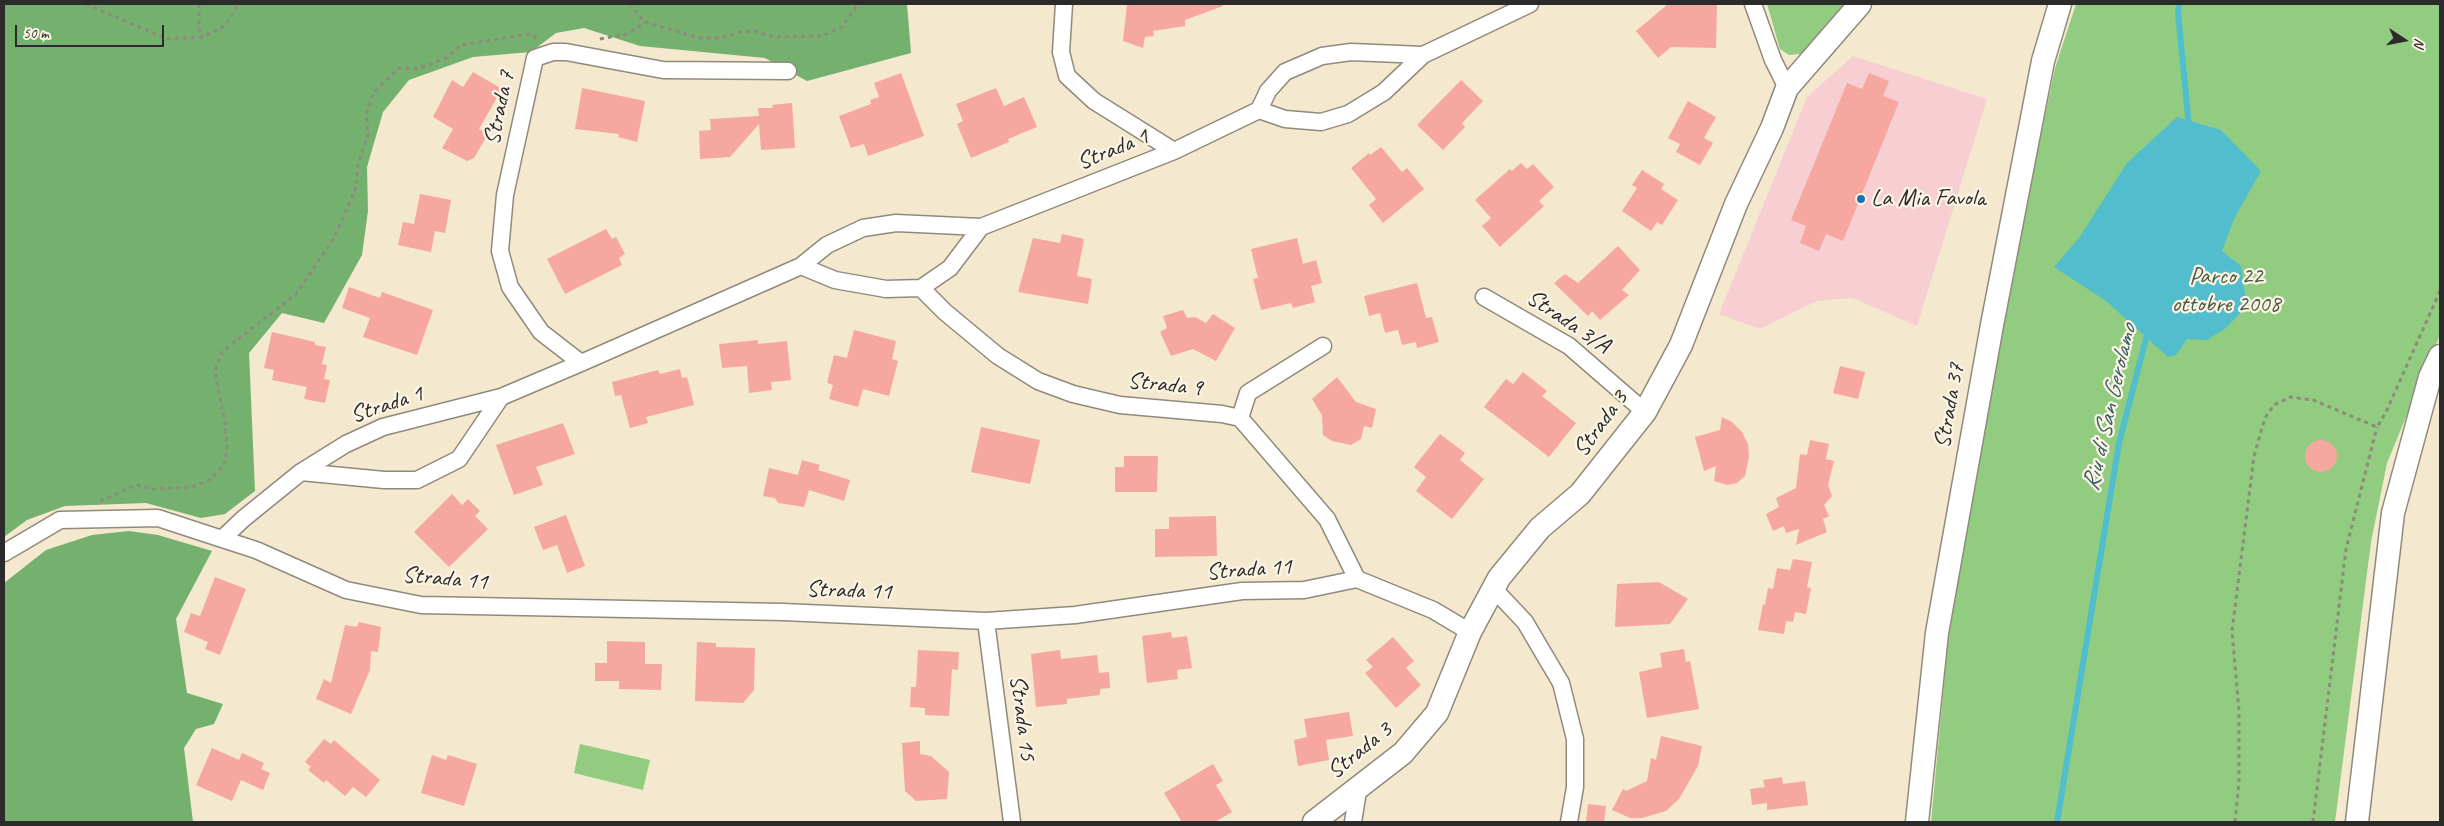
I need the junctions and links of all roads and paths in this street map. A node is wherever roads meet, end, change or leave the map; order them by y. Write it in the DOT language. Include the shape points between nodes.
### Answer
graph roads {
  1 [pos="86,4"];
  2 [pos="199,4"];
  3 [pos="239,4"];
  4 [pos="629,4"];
  5 [pos="858,4"];
  6 [pos="1064,4"];
  7 [pos="1530,4"];
  8 [pos="1753,4"];
  9 [pos="1860,4"];
  10 [pos="2060,4"];
  11 [pos="645,22"];
  12 [pos="202,37"];
  13 [pos="566,52"];
  14 [pos="1423,55"];
  15 [pos="788,71"];
  16 [pos="1787,88"];
  17 [pos="1259,110"];
  18 [pos="1174,151"];
  19 [pos="981,228"];
  20 [pos="801,266"];
  21 [pos="921,288"];
  22 [pos="2440,291"];
  23 [pos="1484,297"];
  24 [pos="1323,346"];
  25 [pos="2440,356"];
  26 [pos="581,363"];
  27 [pos="500,397"];
  28 [pos="1645,412"];
  29 [pos="1240,418"];
  30 [pos="2377,427"];
  31 [pos="301,472"];
  32 [pos="92,505"];
  33 [pos="222,539"];
  34 [pos="4,553"];
  35 [pos="1357,579"];
  36 [pos="1493,588"];
  37 [pos="986,621"];
  38 [pos="1470,632"];
  39 [pos="1360,785"];
  40 [pos="1012,822"];
  41 [pos="1314,822"];
  42 [pos="1353,822"];
  43 [pos="1569,822"];
  44 [pos="1918,822"];
  45 [pos="2235,822"];
  46 [pos="2313,822"];
  47 [pos="2357,822"];
  1 -- 12 [label="path" via="167,39"];
  2 -- 12 [label="path"];
  3 -- 12 [label="path" via="226,26"];
  4 -- 11 [label="path"];
  5 -- 11 [label="path" via="842,28 822,36 773,37 755,31 722,38 700,38"];
  6 -- 18 [label="street" via="1061,52 1067,76 1094,101"];
  7 -- 14 [label="street"];
  8 -- 16 [label="street"];
  9 -- 16 [label="street, Strada 3"];
  10 -- 44 [label="street, Strada 37" via="2041,70 1937,633"];
  11 -- 13 [label="path" via="628,34 582,42"];
  13 -- 15 [label="street, Strada 7" via="663,70"];
  13 -- 26 [label="street, Strada 7" via="535,58 505,195 500,251 510,287 542,332"];
  13 -- 32 [label="path" via="530,34 461,45 446,58 416,69 399,68 374,92 366,114 368,135 358,164 356,188 334,238 296,294 222,352 215,371 227,445 224,466 192,488 154,489 136,485"];
  14 -- 17 [label="street" via="1384,92 1348,114 1321,122 1285,119"];
  14 -- 17 [label="street" via="1351,52 1322,56 1285,72 1268,91"];
  16 -- 28 [label="street, Strada 3" via="1736,204 1681,345"];
  17 -- 18 [label="street, Strada 1"];
  18 -- 19 [label="street, Strada 1"];
  19 -- 20 [label="street, Strada 1" via="896,223 863,228 827,245"];
  19 -- 21 [label="street" via="950,268"];
  20 -- 21 [label="street" via="835,280 886,289"];
  20 -- 26 [label="street, Strada 1"];
  21 -- 29 [label="street, Strada 9" via="998,356 1038,381 1072,394 1120,405"];
  22 -- 30 [label="path"];
  23 -- 28 [label="street, Strada 3/A" via="1569,346"];
  24 -- 29 [label="street" via="1248,393"];
  25 -- 47 [label="street" via="2430,378 2393,513"];
  26 -- 27 [label="street, Strada 1"];
  27 -- 31 [label="street, Strada 1" via="383,427 346,444"];
  27 -- 31 [label="street" via="459,459 417,480"];
  28 -- 36 [label="street, Strada 3" via="1580,494 1540,528"];
  29 -- 35 [label="street" via="1327,519"];
  30 -- 45 [label="path" via="2313,400 2290,397 2274,405 2265,418 2254,456 2232,631 2239,711 2239,782"];
  30 -- 46 [label="path" via="2346,549"];
  31 -- 33 [label="street, Strada 1"];
  33 -- 34 [label="street" via="158,518 60,520"];
  33 -- 37 [label="street, Strada 11" via="256,550 346,590 421,605 783,612"];
  35 -- 37 [label="street, Strada 11" via="1304,590 1242,591 1075,615"];
  35 -- 38 [label="street" via="1433,610"];
  36 -- 38 [label="street, Strada 3"];
  36 -- 43 [label="street" via="1526,622 1560,683 1575,740 1575,787"];
  37 -- 40 [label="street, Strada 15"];
  38 -- 39 [label="street, Strada 3" via="1437,713 1403,753"];
  39 -- 41 [label="street, Strada 3"];
  39 -- 42 [label="street"];
}
